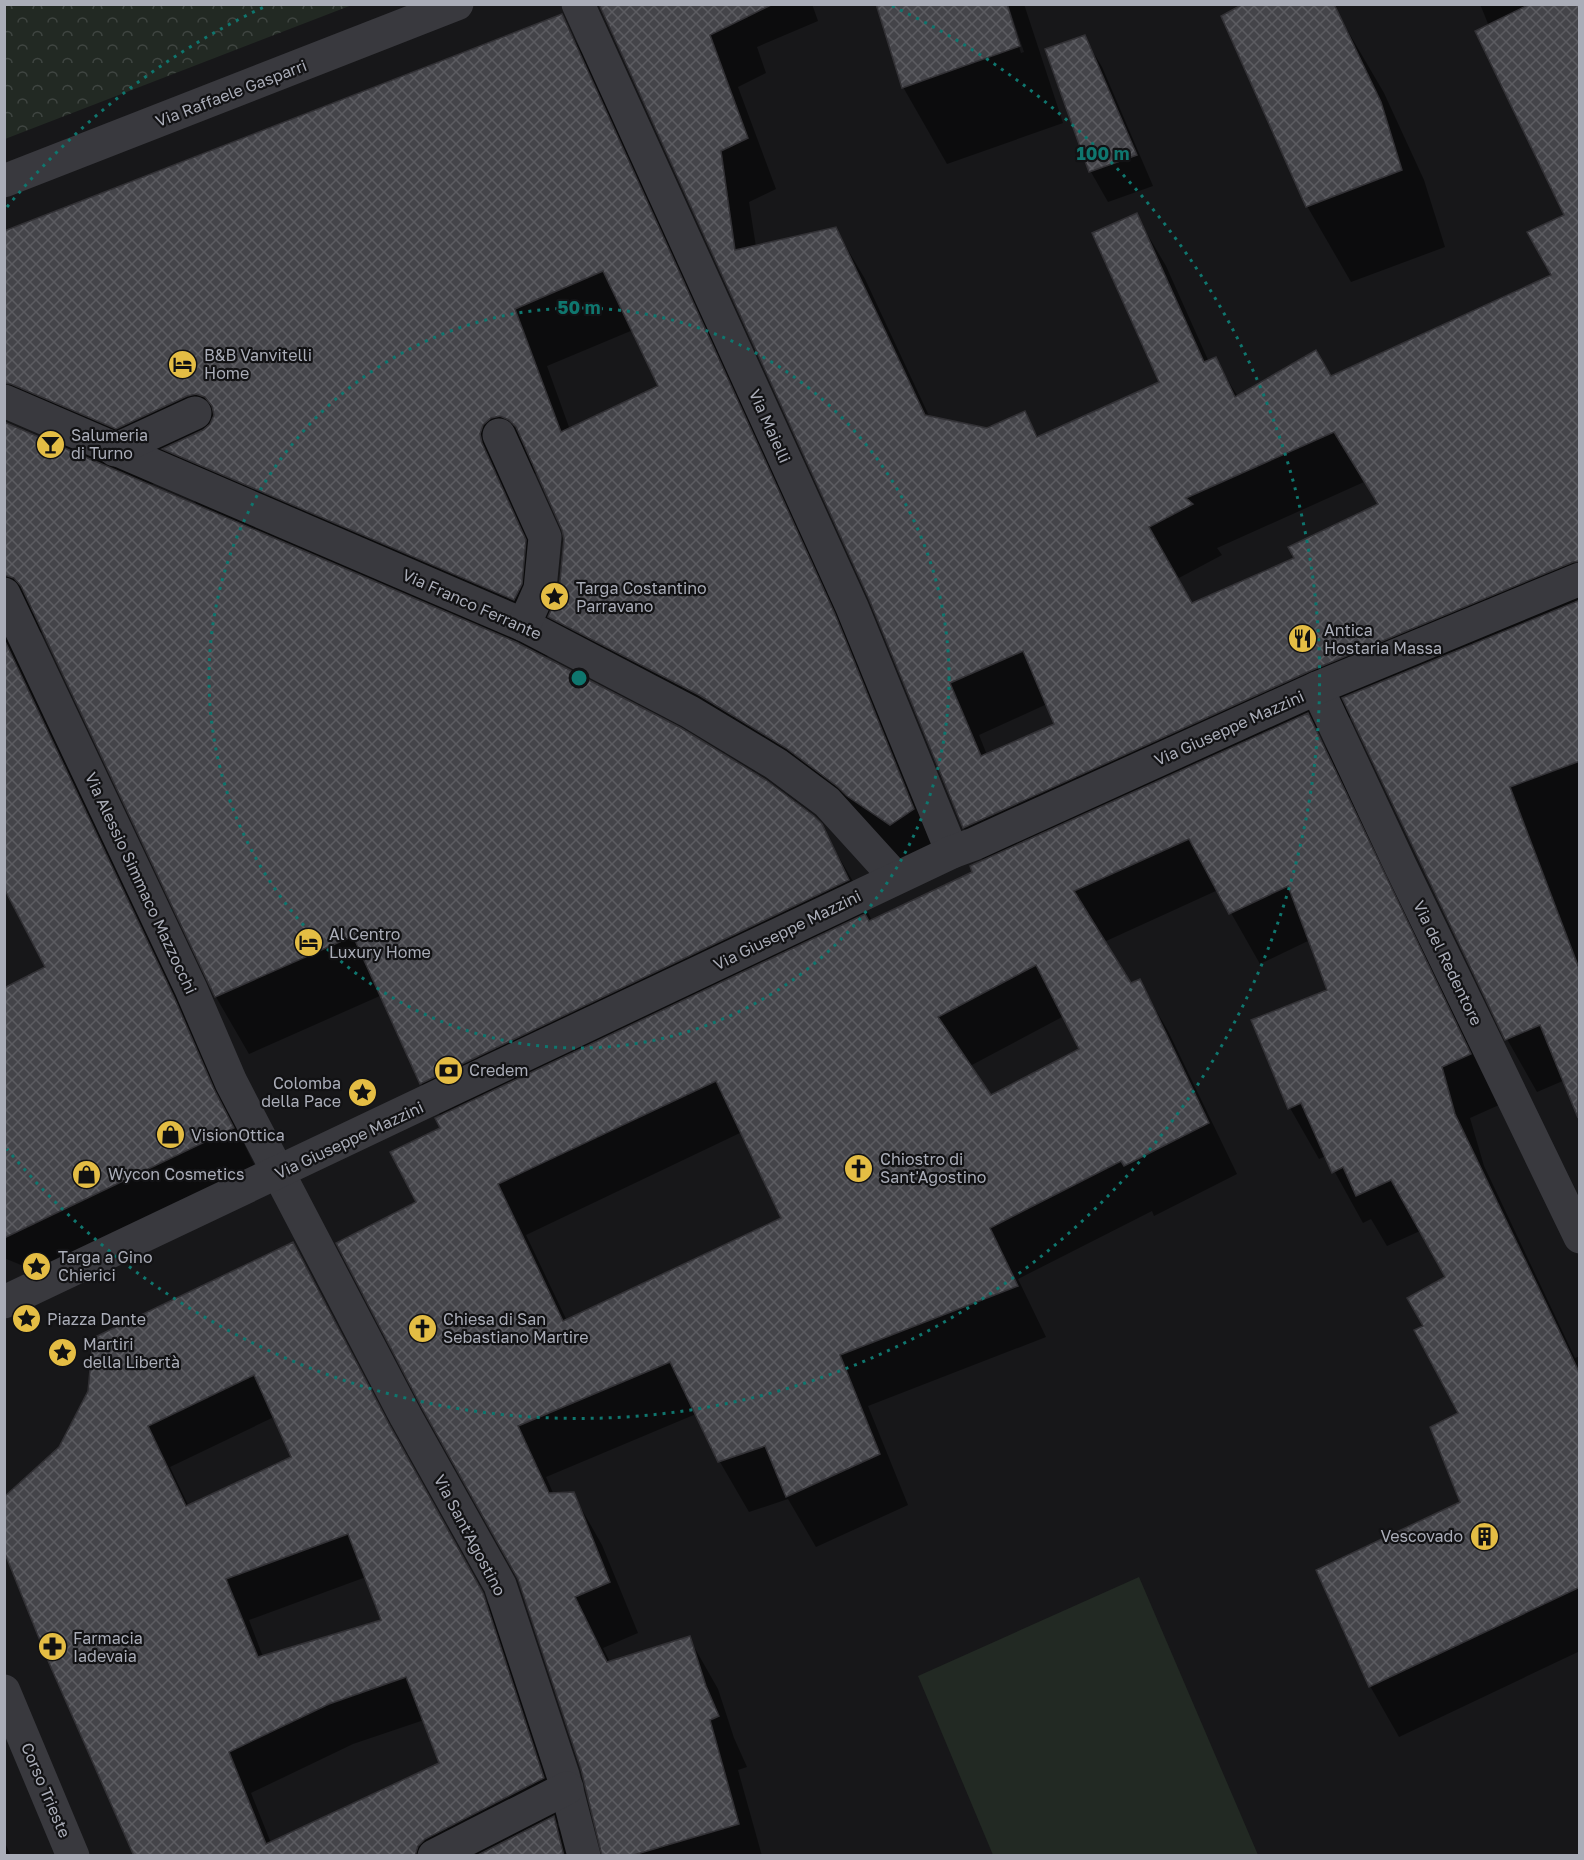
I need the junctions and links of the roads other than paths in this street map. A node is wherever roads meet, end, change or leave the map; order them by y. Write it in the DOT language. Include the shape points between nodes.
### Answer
graph roads {
  1 [pos="457,4"];
  2 [pos="578,4"];
  3 [pos="4,181"];
  4 [pos="4,400"];
  5 [pos="195,413"];
  6 [pos="498,435"];
  7 [pos="115,450"];
  8 [pos="1580,579"];
  9 [pos="4,594"];
  10 [pos="524,625"];
  11 [pos="1317,688"];
  12 [pos="952,852"];
  13 [pos="896,878"];
  14 [pos="278,1173"];
  15 [pos="310,1234"];
  16 [pos="1580,1237"];
  17 [pos="4,1302"];
  18 [pos="4,1691"];
  19 [pos="567,1788"];
  20 [pos="74,1856"];
  21 [pos="434,1856"];
  22 [pos="584,1856"];
  1 -- 3 [label="street, Via Raffaele Gasparri"];
  2 -- 12 [label="street, Via Maielli" via="852,607"];
  4 -- 7 [label="street, Via Franco Ferrante"];
  5 -- 7 [label="street"];
  6 -- 10 [label="street" via="545,537 540,589"];
  7 -- 10 [label="street, Via Franco Ferrante"];
  8 -- 11 [label="street, Via Giuseppe Mazzini"];
  9 -- 14 [label="street, Via Alessio Simmaco Mazzocchi" via="231,1082"];
  10 -- 13 [label="street, Via Franco Ferrante" via="690,712 776,764 827,802"];
  11 -- 12 [label="street, Via Giuseppe Mazzini"];
  11 -- 16 [label="street, Via del Redentore"];
  12 -- 13 [label="street, Via Giuseppe Mazzini"];
  13 -- 14 [label="street, Via Giuseppe Mazzini"];
  14 -- 15 [label="street, Via Alessio Simmaco Mazzocchi"];
  14 -- 17 [label="street, Via Giuseppe Mazzini"];
  15 -- 19 [label="street, Via Sant'Agostino" via="500,1585"];
  18 -- 20 [label="street, Corso Trieste"];
  19 -- 21 [label="street"];
  19 -- 22 [label="street, Via Sant'Agostino"];
}
